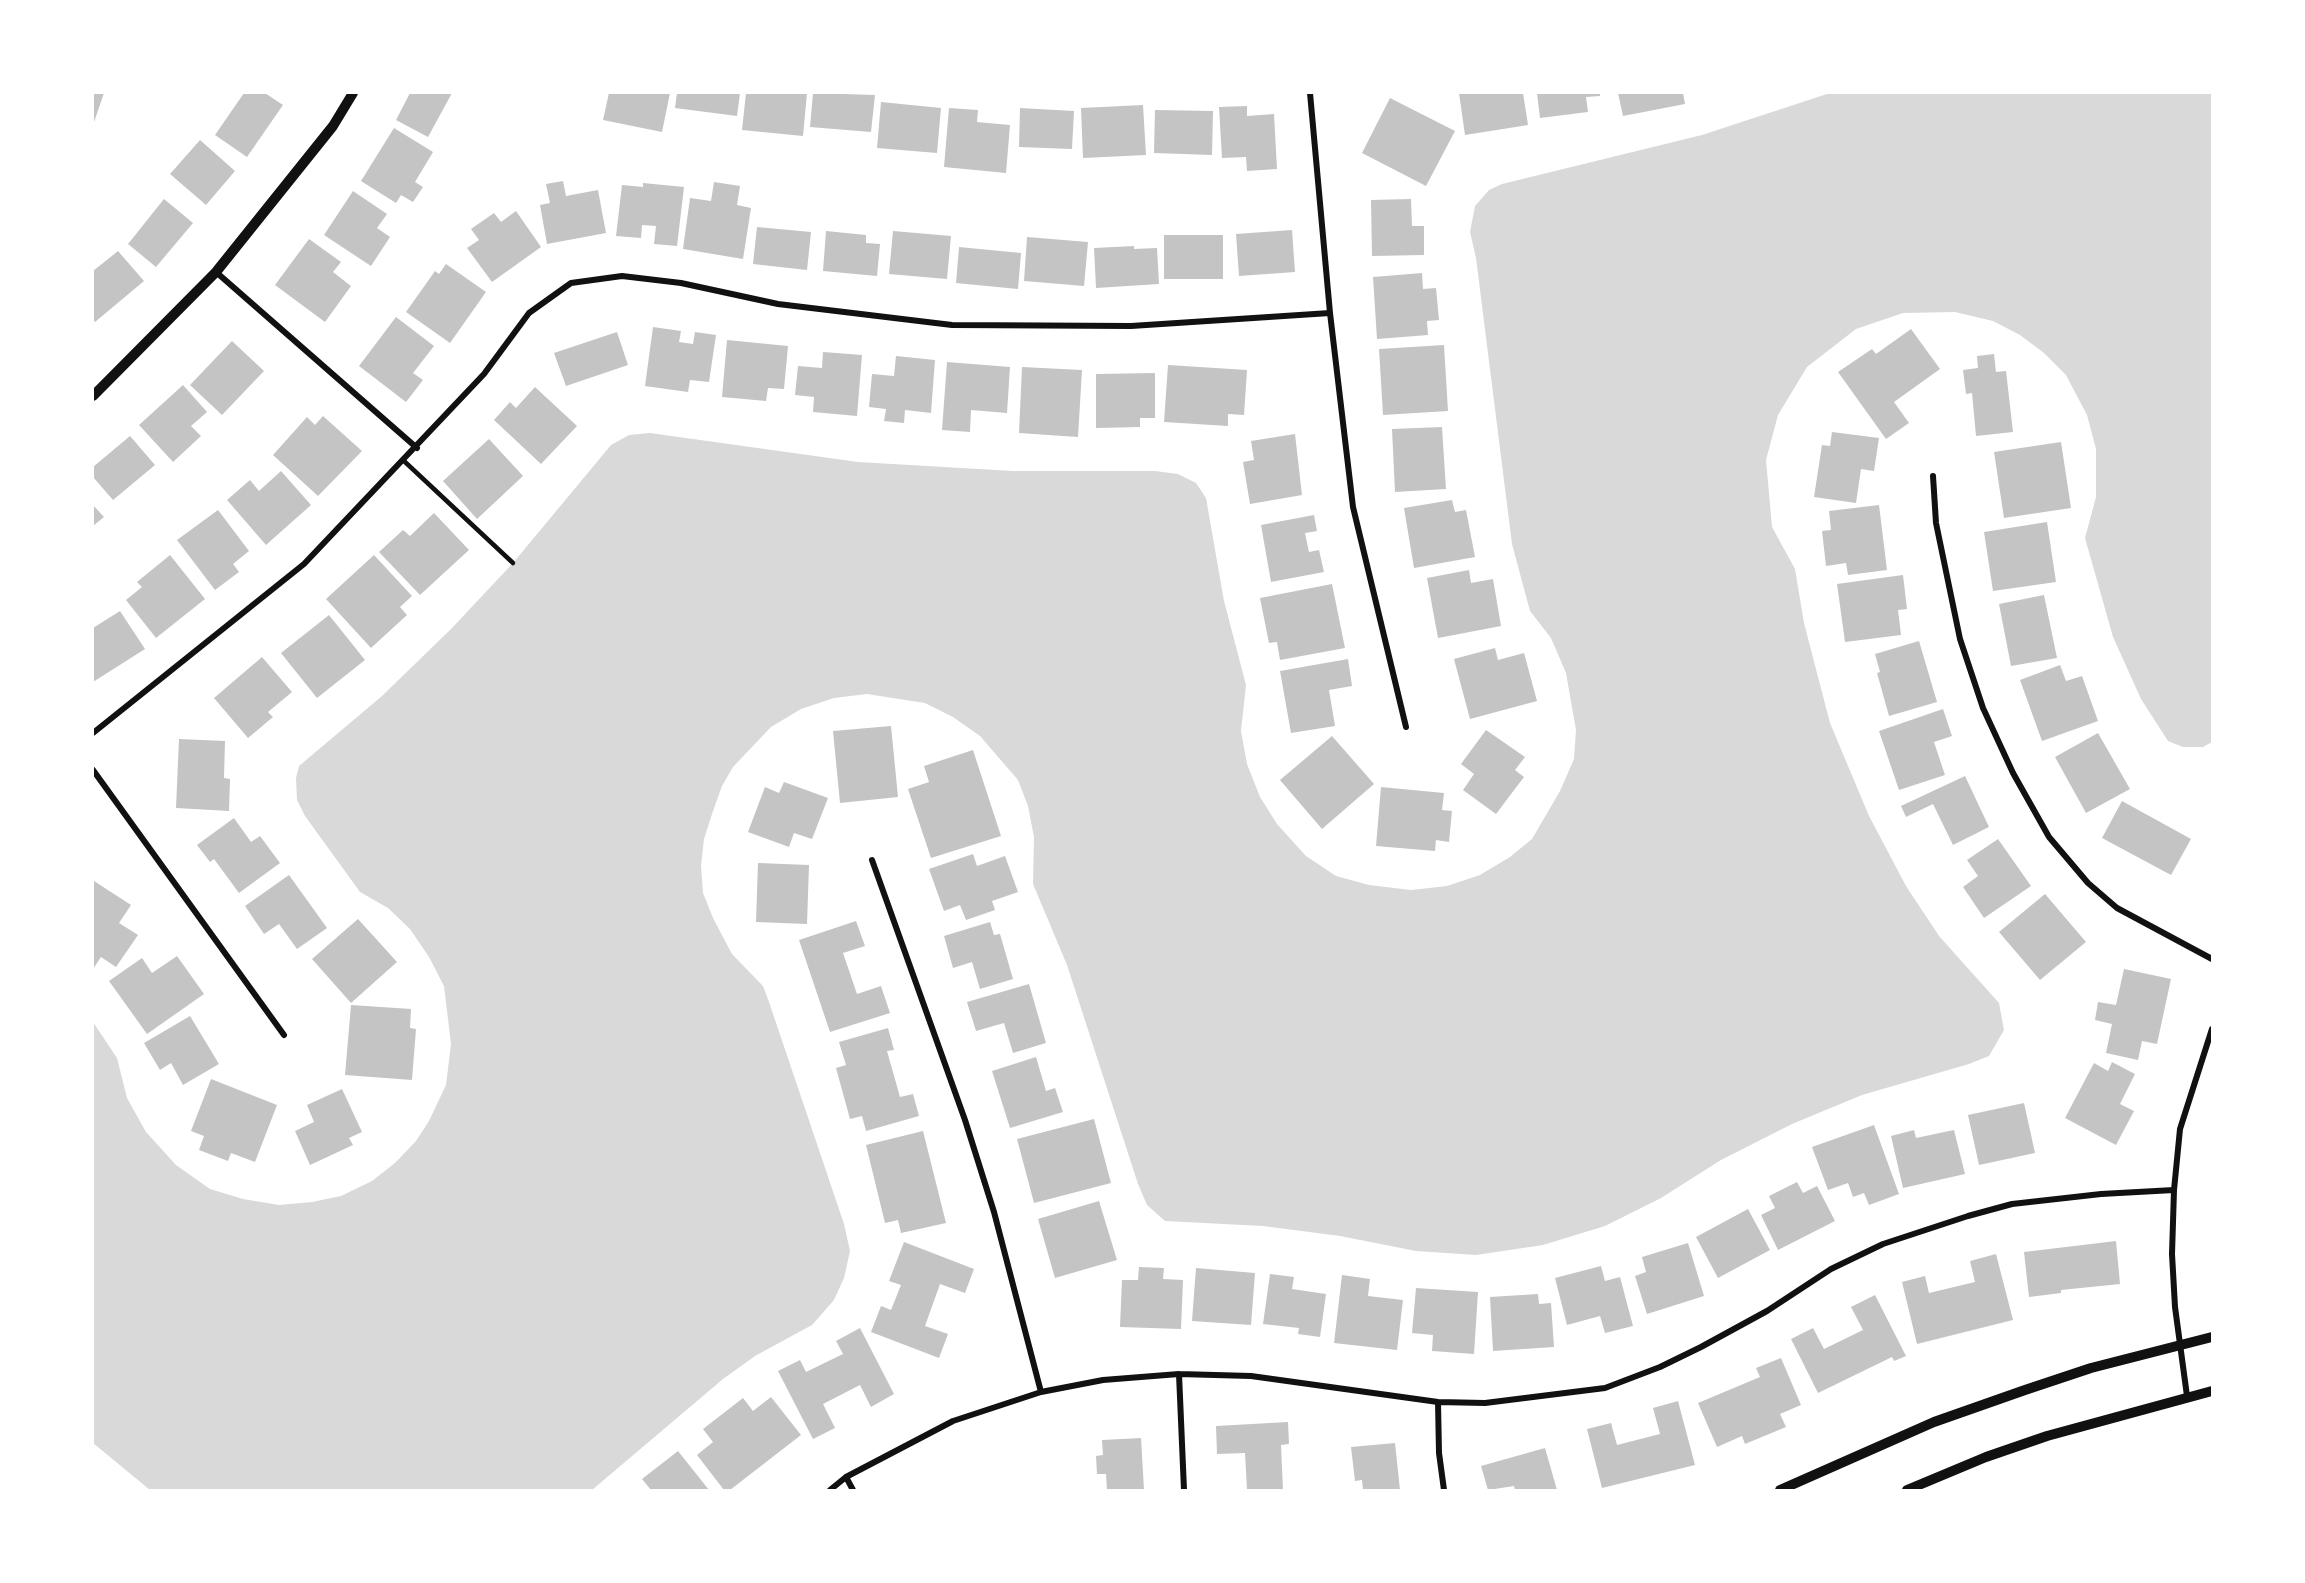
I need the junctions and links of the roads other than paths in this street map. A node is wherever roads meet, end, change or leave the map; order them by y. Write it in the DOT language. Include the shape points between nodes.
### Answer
graph roads {
  1 [pos="353,93"];
  2 [pos="1310,93"];
  3 [pos="216,272"];
  4 [pos="1330,313"];
  5 [pos="93,396"];
  6 [pos="417,448"];
  7 [pos="404,461"];
  8 [pos="1933,476"];
  9 [pos="513,563"];
  10 [pos="1406,727"];
  11 [pos="93,733"];
  12 [pos="93,770"];
  13 [pos="872,860"];
  14 [pos="2212,959"];
  15 [pos="2212,1029"];
  16 [pos="284,1035"];
  17 [pos="2175,1190"];
  18 [pos="2212,1337"];
  19 [pos="2179,1344"];
  20 [pos="1179,1374"];
  21 [pos="2212,1391"];
  22 [pos="1041,1392"];
  23 [pos="2187,1396"];
  24 [pos="1438,1402"];
  25 [pos="846,1477"];
  26 [pos="830,1490"];
  27 [pos="853,1490"];
  28 [pos="1184,1490"];
  29 [pos="1444,1490"];
  30 [pos="1780,1490"];
  31 [pos="1907,1490"];
  1 -- 3 [label="street" via="333,126"];
  2 -- 4 [label="street"];
  3 -- 5 [label="street"];
  3 -- 6 [label="street"];
  4 -- 6 [label="street" via="1131,326 952,325 778,304 681,283 622,276 571,283 529,312 483,374"];
  4 -- 10 [label="street" via="1353,507"];
  6 -- 7 [label="street"];
  7 -- 9 [label="lane"];
  7 -- 11 [label="street" via="304,564"];
  8 -- 14 [label="street" via="1938,533 1960,639 1983,708 2049,837 2088,883 2117,908"];
  12 -- 16 [label="street"];
  13 -- 22 [label="street" via="965,1120 994,1212"];
  15 -- 17 [label="street" via="2180,1129"];
  17 -- 19 [label="street" via="2172,1254"];
  17 -- 24 [label="street" via="2052,1198 1968,1215 1873,1249 1831,1269 1767,1311 1701,1347 1605,1388 1485,1403"];
  18 -- 19 [label="street"];
  19 -- 23 [label="street"];
  19 -- 30 [label="street" via="2091,1368 1944,1419"];
  20 -- 22 [label="street" via="1103,1380"];
  20 -- 24 [label="street" via="1251,1376"];
  20 -- 28 [label="street"];
  21 -- 23 [label="street"];
  22 -- 25 [label="street" via="953,1421"];
  23 -- 31 [label="street" via="2047,1436"];
  24 -- 29 [label="street"];
  25 -- 26 [label="street"];
  25 -- 27 [label="street"];
}
